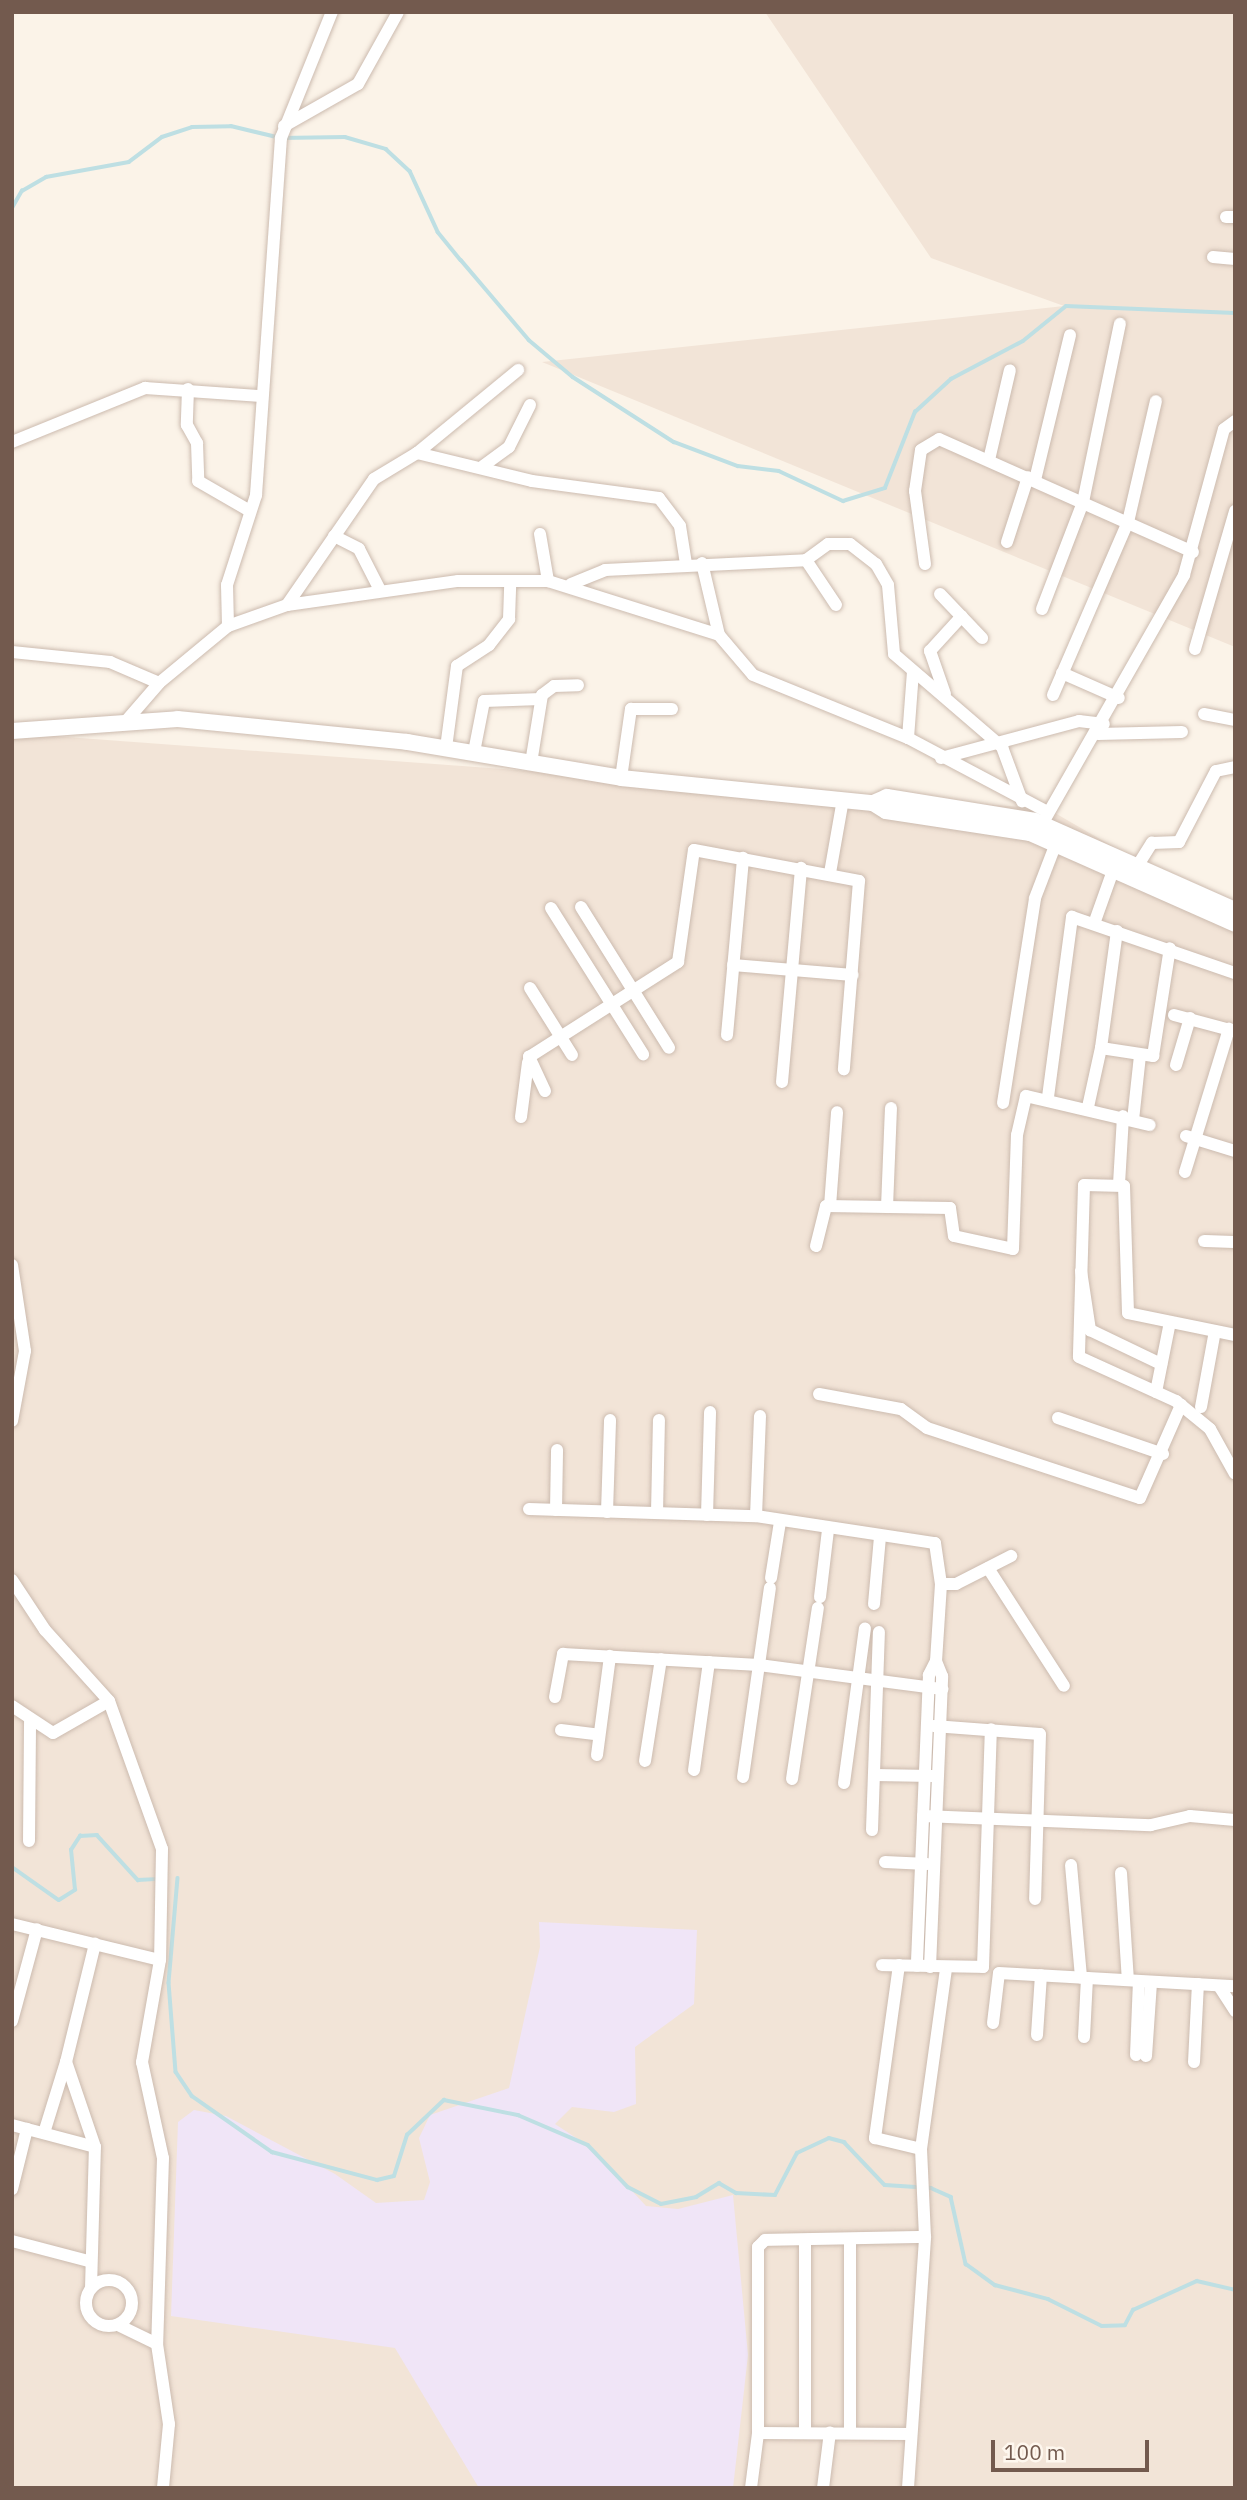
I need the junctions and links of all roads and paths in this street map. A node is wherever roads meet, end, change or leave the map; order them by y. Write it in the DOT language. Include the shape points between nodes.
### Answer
graph roads {
  1 [pos="332,12"];
  2 [pos="398,12"];
  3 [pos="284,126"];
  4 [pos="1213,257"];
  5 [pos="1235,259"];
  6 [pos="1120,324"];
  7 [pos="1070,335"];
  8 [pos="518,370"];
  9 [pos="1010,370"];
  10 [pos="188,388"];
  11 [pos="258,396"];
  12 [pos="1156,401"];
  13 [pos="530,405"];
  14 [pos="1235,421"];
  15 [pos="12,442"];
  16 [pos="417,453"];
  17 [pos="989,460"];
  18 [pos="483,466"];
  19 [pos="1032,479"];
  20 [pos="1083,502"];
  21 [pos="250,511"];
  22 [pos="1235,511"];
  23 [pos="1128,522"];
  24 [pos="540,534"];
  25 [pos="334,536"];
  26 [pos="1231,536"];
  27 [pos="1007,542"];
  28 [pos="1193,551"];
  29 [pos="806,560"];
  30 [pos="702,563"];
  31 [pos="925,564"];
  32 [pos="686,565"];
  33 [pos="510,581"];
  34 [pos="548,581"];
  35 [pos="571,584"];
  36 [pos="380,590"];
  37 [pos="940,594"];
  38 [pos="287,605"];
  39 [pos="836,605"];
  40 [pos="1042,609"];
  41 [pos="961,616"];
  42 [pos="228,626"];
  43 [pos="719,635"];
  44 [pos="982,638"];
  45 [pos="1195,649"];
  46 [pos="12,652"];
  47 [pos="913,670"];
  48 [pos="1062,673"];
  49 [pos="159,683"];
  50 [pos="578,685"];
  51 [pos="945,695"];
  52 [pos="1053,695"];
  53 [pos="1119,698"];
  54 [pos="541,699"];
  55 [pos="672,709"];
  56 [pos="1204,714"];
  57 [pos="127,720"];
  58 [pos="1235,720"];
  59 [pos="1101,729"];
  60 [pos="12,730"];
  61 [pos="1182,732"];
  62 [pos="908,738"];
  63 [pos="1002,747"];
  64 [pos="446,748"];
  65 [pos="474,752"];
  66 [pos="941,758"];
  67 [pos="531,763"];
  68 [pos="1235,767"];
  69 [pos="621,778"];
  70 [pos="843,799"];
  71 [pos="1022,801"];
  72 [pos="1043,824"];
  73 [pos="1059,837"];
  74 [pos="743,858"];
  75 [pos="1115,863"];
  76 [pos="801,868"];
  77 [pos="1134,872"];
  78 [pos="830,873"];
  79 [pos="581,907"];
  80 [pos="551,908"];
  81 [pos="1235,910"];
  82 [pos="1095,921"];
  83 [pos="1235,924"];
  84 [pos="1117,931"];
  85 [pos="1170,948"];
  86 [pos="733,965"];
  87 [pos="792,970"];
  88 [pos="1235,973"];
  89 [pos="853,975"];
  90 [pos="530,988"];
  91 [pos="634,994"];
  92 [pos="612,1006"];
  93 [pos="1174,1015"];
  94 [pos="1190,1018"];
  95 [pos="1232,1030"];
  96 [pos="726,1035"];
  97 [pos="560,1037"];
  98 [pos="669,1048"];
  99 [pos="1101,1048"];
  100 [pos="643,1054"];
  101 [pos="572,1055"];
  102 [pos="1140,1055"];
  103 [pos="528,1062"];
  104 [pos="1176,1065"];
  105 [pos="844,1069"];
  106 [pos="782,1082"];
  107 [pos="545,1091"];
  108 [pos="1048,1097"];
  109 [pos="1003,1103"];
  110 [pos="1088,1107"];
  111 [pos="891,1108"];
  112 [pos="837,1112"];
  113 [pos="521,1117"];
  114 [pos="1128,1118"];
  115 [pos="1150,1125"];
  116 [pos="1190,1138"];
  117 [pos="1235,1151"];
  118 [pos="1185,1171"];
  119 [pos="1119,1184"];
  120 [pos="831,1206"];
  121 [pos="887,1207"];
  122 [pos="1204,1241"];
  123 [pos="1235,1242"];
  124 [pos="816,1246"];
  125 [pos="12,1265"];
  126 [pos="1079,1268"];
  127 [pos="1170,1322"];
  128 [pos="1215,1331"];
  129 [pos="1235,1335"];
  130 [pos="1161,1364"];
  131 [pos="1156,1392"];
  132 [pos="818,1394"];
  133 [pos="1181,1405"];
  134 [pos="1201,1407"];
  135 [pos="710,1412"];
  136 [pos="760,1416"];
  137 [pos="1058,1418"];
  138 [pos="610,1420"];
  139 [pos="659,1420"];
  140 [pos="12,1421"];
  141 [pos="557,1450"];
  142 [pos="1163,1454"];
  143 [pos="1235,1474"];
  144 [pos="529,1509"];
  145 [pos="556,1510"];
  146 [pos="607,1512"];
  147 [pos="657,1513"];
  148 [pos="707,1515"];
  149 [pos="756,1516"];
  150 [pos="780,1522"];
  151 [pos="828,1530"];
  152 [pos="880,1537"];
  153 [pos="1011,1556"];
  154 [pos="988,1568"];
  155 [pos="12,1580"];
  156 [pos="941,1584"];
  157 [pos="874,1604"];
  158 [pos="865,1628"];
  159 [pos="878,1632"];
  160 [pos="610,1656"];
  161 [pos="661,1660"];
  162 [pos="709,1662"];
  163 [pos="759,1665"];
  164 [pos="808,1671"];
  165 [pos="858,1679"];
  166 [pos="877,1683"];
  167 [pos="1064,1686"];
  168 [pos="935,1689"];
  169 [pos="555,1696"];
  170 [pos="109,1701"];
  171 [pos="12,1706"];
  172 [pos="30,1721"];
  173 [pos="934,1726"];
  174 [pos="991,1729"];
  175 [pos="561,1730"];
  176 [pos="600,1735"];
  177 [pos="597,1755"];
  178 [pos="645,1761"];
  179 [pos="694,1770"];
  180 [pos="874,1775"];
  181 [pos="931,1776"];
  182 [pos="743,1777"];
  183 [pos="792,1779"];
  184 [pos="844,1783"];
  185 [pos="930,1816"];
  186 [pos="989,1818"];
  187 [pos="1038,1819"];
  188 [pos="1235,1820"];
  189 [pos="872,1830"];
  190 [pos="29,1840"];
  191 [pos="885,1862"];
  192 [pos="928,1864"];
  193 [pos="1071,1865"];
  194 [pos="1121,1873"];
  195 [pos="1035,1899"];
  196 [pos="12,1924"];
  197 [pos="37,1929"];
  198 [pos="95,1944"];
  199 [pos="160,1960"];
  200 [pos="883,1965"];
  201 [pos="898,1965"];
  202 [pos="923,1967"];
  203 [pos="946,1968"];
  204 [pos="1041,1975"];
  205 [pos="1084,1978"];
  206 [pos="1139,1981"];
  207 [pos="1198,1984"];
  208 [pos="1219,1986"];
  209 [pos="1235,1986"];
  210 [pos="1235,2011"];
  211 [pos="12,2021"];
  212 [pos="993,2023"];
  213 [pos="1037,2035"];
  214 [pos="1084,2037"];
  215 [pos="1141,2055"];
  216 [pos="66,2062"];
  217 [pos="1194,2062"];
  218 [pos="12,2125"];
  219 [pos="27,2129"];
  220 [pos="44,2133"];
  221 [pos="94,2147"];
  222 [pos="921,2149"];
  223 [pos="12,2189"];
  224 [pos="925,2237"];
  225 [pos="850,2239"];
  226 [pos="805,2240"];
  227 [pos="12,2241"];
  228 [pos="90,2266"];
  229 [pos="105,2280"];
  230 [pos="91,2288"];
  231 [pos="118,2325"];
  232 [pos="157,2344"];
  233 [pos="805,2432"];
  234 [pos="830,2432"];
  235 [pos="758,2433"];
  236 [pos="850,2433"];
  237 [pos="910,2434"];
  238 [pos="163,2488"];
  239 [pos="751,2488"];
  240 [pos="823,2488"];
  241 [pos="908,2488"];
  1 -- 3 [label="street"];
  2 -- 3 [label="street" via="358,84"];
  3 -- 11 [label="street"];
  4 -- 5 [label="street"];
  6 -- 20 [label="street"];
  7 -- 19 [label="street"];
  8 -- 16 [label="street"];
  9 -- 17 [label="street"];
  10 -- 11 [label="street"];
  10 -- 15 [label="street" via="145,388 52,431"];
  10 -- 21 [label="street" via="187,428 197,443 199,483"];
  11 -- 21 [label="street"];
  12 -- 23 [label="street"];
  13 -- 18 [label="street" via="509,447"];
  14 -- 28 [label="street" via="1224,429"];
  16 -- 18 [label="street"];
  16 -- 25 [label="street" via="374,479"];
  17 -- 19 [label="street"];
  17 -- 31 [label="street" via="946,440 924,445 914,499"];
  18 -- 32 [label="street" via="532,481 659,498 677,519"];
  19 -- 20 [label="street"];
  19 -- 27 [label="street"];
  20 -- 23 [label="street"];
  20 -- 40 [label="street"];
  21 -- 42 [label="street" via="227,585"];
  22 -- 26 [label="street"];
  23 -- 28 [label="street"];
  23 -- 48 [label="street"];
  24 -- 34 [label="street"];
  25 -- 36 [label="street" via="359,549"];
  25 -- 38 [label="street"];
  26 -- 45 [label="street"];
  28 -- 53 [label="street"];
  29 -- 30 [label="street"];
  29 -- 39 [label="street"];
  29 -- 47 [label="street" via="839,543 876,564 892,597 891,648"];
  30 -- 32 [label="street"];
  30 -- 43 [label="street"];
  32 -- 35 [label="street" via="605,569"];
  33 -- 34 [label="street"];
  33 -- 36 [label="street"];
  33 -- 64 [label="street" via="509,619 489,645 457,666"];
  34 -- 35 [label="street"];
  35 -- 43 [label="street"];
  36 -- 38 [label="street"];
  37 -- 41 [label="street"];
  38 -- 42 [label="street"];
  41 -- 44 [label="street"];
  41 -- 51 [label="street" via="930,651"];
  42 -- 49 [label="street"];
  43 -- 62 [label="street" via="752,675"];
  46 -- 49 [label="street" via="110,662"];
  47 -- 51 [label="street"];
  47 -- 62 [label="street"];
  48 -- 52 [label="street"];
  48 -- 53 [label="street"];
  49 -- 57 [label="street"];
  50 -- 54 [label="street" via="554,686"];
  51 -- 63 [label="street"];
  53 -- 59 [label="street"];
  54 -- 65 [label="street" via="484,701"];
  54 -- 67 [label="street"];
  55 -- 69 [label="street" via="631,709"];
  56 -- 58 [label="street"];
  57 -- 60 [label="street"];
  57 -- 64 [label="street" via="178,719"];
  59 -- 61 [label="street"];
  59 -- 63 [label="street" via="1079,721"];
  59 -- 72 [label="street"];
  62 -- 66 [label="street"];
  63 -- 66 [label="street"];
  63 -- 71 [label="street"];
  64 -- 65 [label="street"];
  65 -- 67 [label="street"];
  66 -- 71 [label="street"];
  67 -- 69 [label="street"];
  68 -- 77 [label="street" via="1216,771 1179,842 1152,843"];
  69 -- 70 [label="street"];
  70 -- 72 [label="street" via="873,803 887,797"];
  70 -- 78 [label="street"];
  71 -- 72 [label="street"];
  72 -- 73 [label="street"];
  73 -- 75 [label="street"];
  73 -- 109 [label="street" via="1035,898"];
  74 -- 76 [label="street"];
  74 -- 86 [label="street"];
  74 -- 91 [label="street" via="691,852 678,962"];
  75 -- 77 [label="street"];
  75 -- 82 [label="street"];
  76 -- 78 [label="street"];
  76 -- 87 [label="street"];
  77 -- 81 [label="street"];
  77 -- 83 [label="street"];
  78 -- 89 [label="street" via="861,885"];
  79 -- 91 [label="street"];
  80 -- 92 [label="street"];
  82 -- 84 [label="street"];
  82 -- 108 [label="street" via="1078,915 1071,920"];
  84 -- 85 [label="street"];
  84 -- 99 [label="street"];
  85 -- 88 [label="street"];
  85 -- 102 [label="street" via="1153,1056"];
  86 -- 87 [label="street"];
  86 -- 96 [label="street"];
  87 -- 89 [label="street"];
  87 -- 106 [label="street"];
  89 -- 105 [label="street"];
  90 -- 97 [label="street"];
  91 -- 92 [label="street"];
  91 -- 98 [label="street"];
  92 -- 97 [label="street"];
  92 -- 100 [label="street"];
  93 -- 94 [label="street"];
  94 -- 95 [label="street"];
  94 -- 104 [label="street"];
  95 -- 116 [label="street"];
  97 -- 101 [label="street"];
  97 -- 103 [label="street"];
  99 -- 102 [label="street"];
  99 -- 110 [label="street"];
  102 -- 114 [label="street"];
  103 -- 107 [label="street"];
  103 -- 113 [label="street"];
  108 -- 110 [label="street"];
  108 -- 121 [label="street" via="1026,1096 1022,1104 1013,1249 954,1236 950,1208"];
  110 -- 114 [label="street"];
  111 -- 121 [label="street"];
  112 -- 120 [label="street"];
  114 -- 115 [label="street"];
  114 -- 119 [label="street"];
  116 -- 117 [label="street"];
  116 -- 118 [label="street"];
  119 -- 126 [label="street" via="1082,1187"];
  119 -- 127 [label="street" via="1125,1189 1126,1309"];
  120 -- 121 [label="street"];
  120 -- 124 [label="street"];
  122 -- 123 [label="street"];
  125 -- 140 [label="street" via="25,1351"];
  126 -- 130 [label="street" via="1087,1283 1090,1330"];
  126 -- 131 [label="street" via="1079,1357"];
  127 -- 128 [label="street"];
  127 -- 130 [label="street"];
  128 -- 129 [label="street"];
  128 -- 134 [label="street"];
  130 -- 131 [label="street"];
  131 -- 133 [label="street"];
  132 -- 142 [label="street" via="901,1409 927,1428 1132,1498 1146,1496"];
  133 -- 142 [label="street"];
  133 -- 143 [label="street" via="1210,1429"];
  135 -- 148 [label="street"];
  136 -- 149 [label="street"];
  137 -- 142 [label="street"];
  138 -- 146 [label="street"];
  139 -- 147 [label="street"];
  141 -- 145 [label="street"];
  144 -- 145 [label="street"];
  145 -- 146 [label="street"];
  146 -- 147 [label="street"];
  147 -- 148 [label="street"];
  148 -- 149 [label="street"];
  149 -- 150 [label="street"];
  150 -- 151 [label="street"];
  150 -- 163 [label="street"];
  151 -- 152 [label="street"];
  151 -- 164 [label="street"];
  152 -- 156 [label="street" via="935,1543"];
  152 -- 157 [label="street"];
  153 -- 154 [label="street"];
  154 -- 156 [label="street" via="957,1584"];
  154 -- 167 [label="street"];
  155 -- 170 [label="street" via="45,1630"];
  156 -- 168 [label="street"];
  158 -- 165 [label="street"];
  159 -- 166 [label="street"];
  160 -- 161 [label="street"];
  160 -- 169 [label="street" via="563,1654"];
  160 -- 176 [label="street"];
  161 -- 162 [label="street"];
  161 -- 178 [label="street"];
  162 -- 163 [label="street"];
  162 -- 179 [label="street"];
  163 -- 164 [label="street"];
  163 -- 182 [label="street"];
  164 -- 165 [label="street"];
  164 -- 183 [label="street"];
  165 -- 166 [label="street"];
  165 -- 184 [label="street"];
  166 -- 168 [label="street"];
  166 -- 180 [label="street"];
  168 -- 173 [label="street"];
  170 -- 172 [label="street" via="52,1733"];
  170 -- 199 [label="street" via="157,1823 163,1871"];
  171 -- 172 [label="street"];
  172 -- 190 [label="street"];
  173 -- 174 [label="street"];
  173 -- 181 [label="street"];
  174 -- 186 [label="street"];
  174 -- 187 [label="street" via="1040,1734"];
  175 -- 176 [label="street"];
  176 -- 177 [label="street"];
  180 -- 181 [label="street"];
  180 -- 189 [label="street"];
  181 -- 185 [label="street"];
  185 -- 186 [label="street"];
  185 -- 192 [label="street"];
  186 -- 187 [label="street"];
  186 -- 203 [label="street" via="983,1967"];
  187 -- 188 [label="street" via="1152,1825 1190,1816"];
  187 -- 195 [label="street"];
  191 -- 192 [label="street"];
  192 -- 202 [label="street"];
  193 -- 205 [label="street"];
  194 -- 206 [label="street"];
  196 -- 197 [label="street"];
  197 -- 198 [label="street"];
  197 -- 211 [label="street"];
  198 -- 199 [label="street"];
  198 -- 216 [label="street"];
  199 -- 232 [label="street" via="142,2062 163,2158"];
  200 -- 201 [label="street"];
  201 -- 202 [label="street"];
  201 -- 222 [label="street" via="875,2138"];
  202 -- 203 [label="street"];
  203 -- 222 [label="street"];
  204 -- 205 [label="street"];
  204 -- 212 [label="street" via="999,1973"];
  204 -- 213 [label="street"];
  205 -- 206 [label="street"];
  205 -- 214 [label="street"];
  206 -- 207 [label="street"];
  206 -- 215 [label="street"];
  207 -- 208 [label="street"];
  207 -- 217 [label="street"];
  208 -- 209 [label="street"];
  208 -- 210 [label="street"];
  216 -- 220 [label="street"];
  216 -- 221 [label="street"];
  218 -- 219 [label="street"];
  219 -- 220 [label="street"];
  219 -- 223 [label="street"];
  220 -- 221 [label="street"];
  221 -- 228 [label="street"];
  222 -- 224 [label="street"];
  224 -- 225 [label="street"];
  224 -- 237 [label="street"];
  225 -- 226 [label="street"];
  225 -- 236 [label="street"];
  226 -- 233 [label="street"];
  226 -- 235 [label="street" via="765,2240 758,2247"];
  227 -- 228 [label="street"];
  228 -- 229 [label="street"];
  228 -- 230 [label="street"];
  229 -- 230 [label="street"];
  229 -- 231 [label="street" via="130,2293 129,2315"];
  230 -- 231 [label="street" via="85,2302 90,2317 103,2326"];
  231 -- 232 [label="street"];
  232 -- 238 [label="street" via="169,2424"];
  233 -- 234 [label="street"];
  233 -- 235 [label="street"];
  234 -- 236 [label="street"];
  234 -- 240 [label="street"];
  235 -- 239 [label="street"];
  236 -- 237 [label="street"];
  237 -- 241 [label="street"];
}
